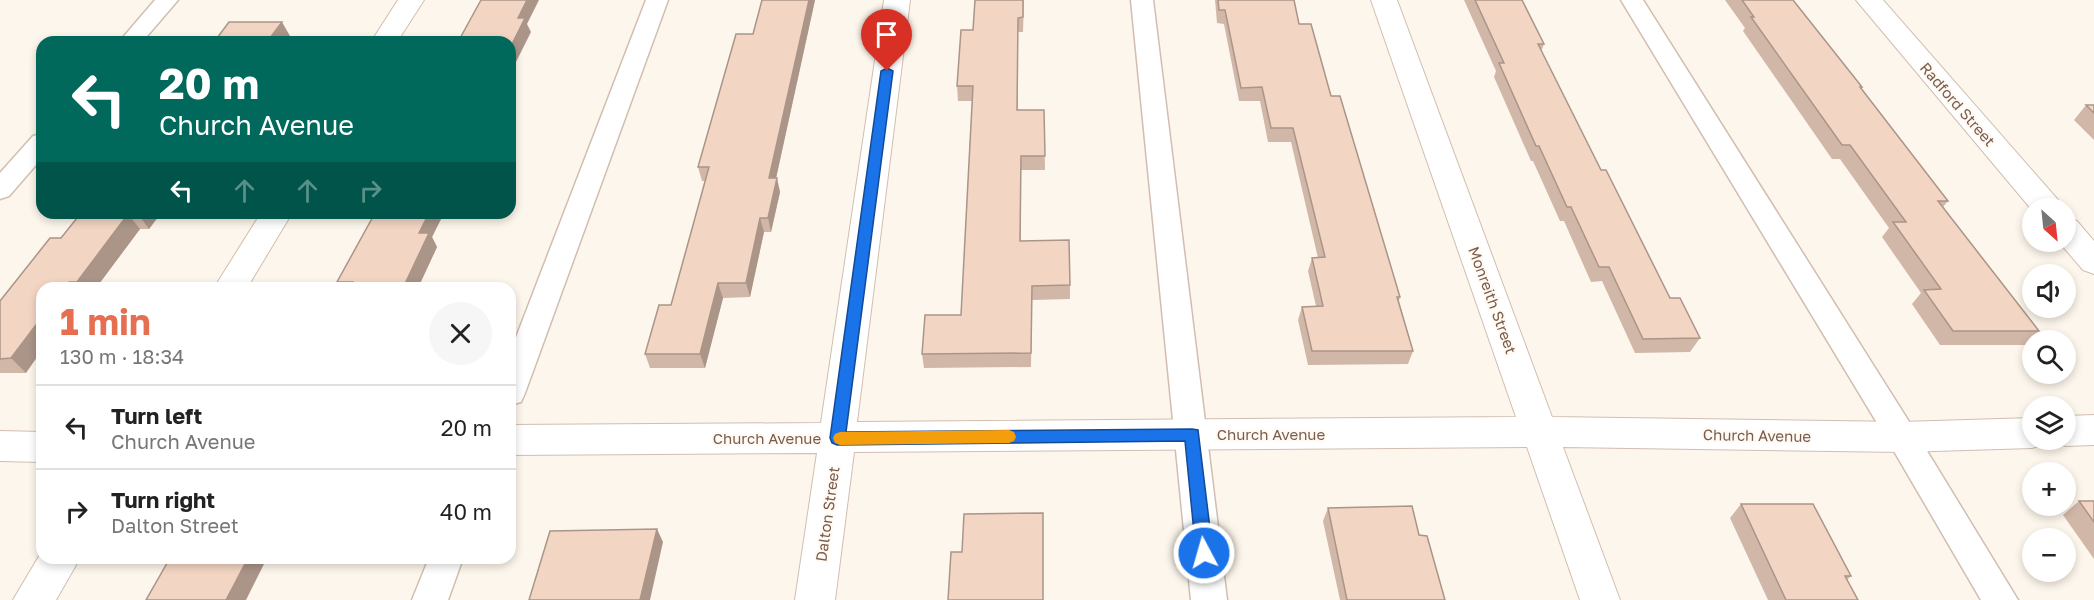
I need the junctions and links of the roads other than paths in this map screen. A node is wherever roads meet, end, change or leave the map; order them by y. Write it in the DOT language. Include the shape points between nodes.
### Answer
graph roads {
  1 [pos="167,0"];
  2 [pos="411,0"];
  3 [pos="657,0"];
  4 [pos="897,0"];
  5 [pos="1142,0"];
  6 [pos="1384,0"];
  7 [pos="1632,0"];
  8 [pos="1869,0"];
  9 [pos="135,36"];
  10 [pos="388,36"];
  11 [pos="36,149"];
  12 [pos="0,190"];
  13 [pos="2039,198"];
  14 [pos="273,219"];
  15 [pos="2076,241"];
  16 [pos="2094,262"];
  17 [pos="234,282"];
  18 [pos="516,377"];
  19 [pos="2094,430"];
  20 [pos="2076,431"];
  21 [pos="1541,432"];
  22 [pos="2022,433"];
  23 [pos="1192,435"];
  24 [pos="1902,437"];
  25 [pos="837,438"];
  26 [pos="516,440"];
  27 [pos="0,446"];
  28 [pos="36,447"];
  29 [pos="56,564"];
  30 [pos="444,564"];
  31 [pos="33,600"];
  32 [pos="430,600"];
  33 [pos="815,600"];
  34 [pos="1209,600"];
  35 [pos="1600,600"];
  36 [pos="2000,600"];
  1 -- 9 [label="lane"];
  2 -- 10 [label="street"];
  3 -- 18 [label="lane"];
  4 -- 25 [label="street, Dalton Street"];
  5 -- 23 [label="lane"];
  6 -- 21 [label="street, Monreith Street"];
  7 -- 24 [label="lane"];
  8 -- 13 [label="street, Radford Street"];
  11 -- 12 [label="lane"];
  14 -- 17 [label="street"];
  15 -- 16 [label="street"];
  19 -- 20 [label="street"];
  21 -- 23 [label="street, Church Avenue"];
  21 -- 24 [label="street, Church Avenue"];
  21 -- 35 [label="street, Monreith Street"];
  22 -- 24 [label="street, Church Avenue"];
  23 -- 25 [label="street, Church Avenue"];
  23 -- 34 [label="lane"];
  24 -- 36 [label="lane"];
  25 -- 26 [label="street, Church Avenue"];
  25 -- 33 [label="street, Dalton Street"];
  27 -- 28 [label="street"];
  29 -- 31 [label="street"];
  30 -- 32 [label="lane"];
}
